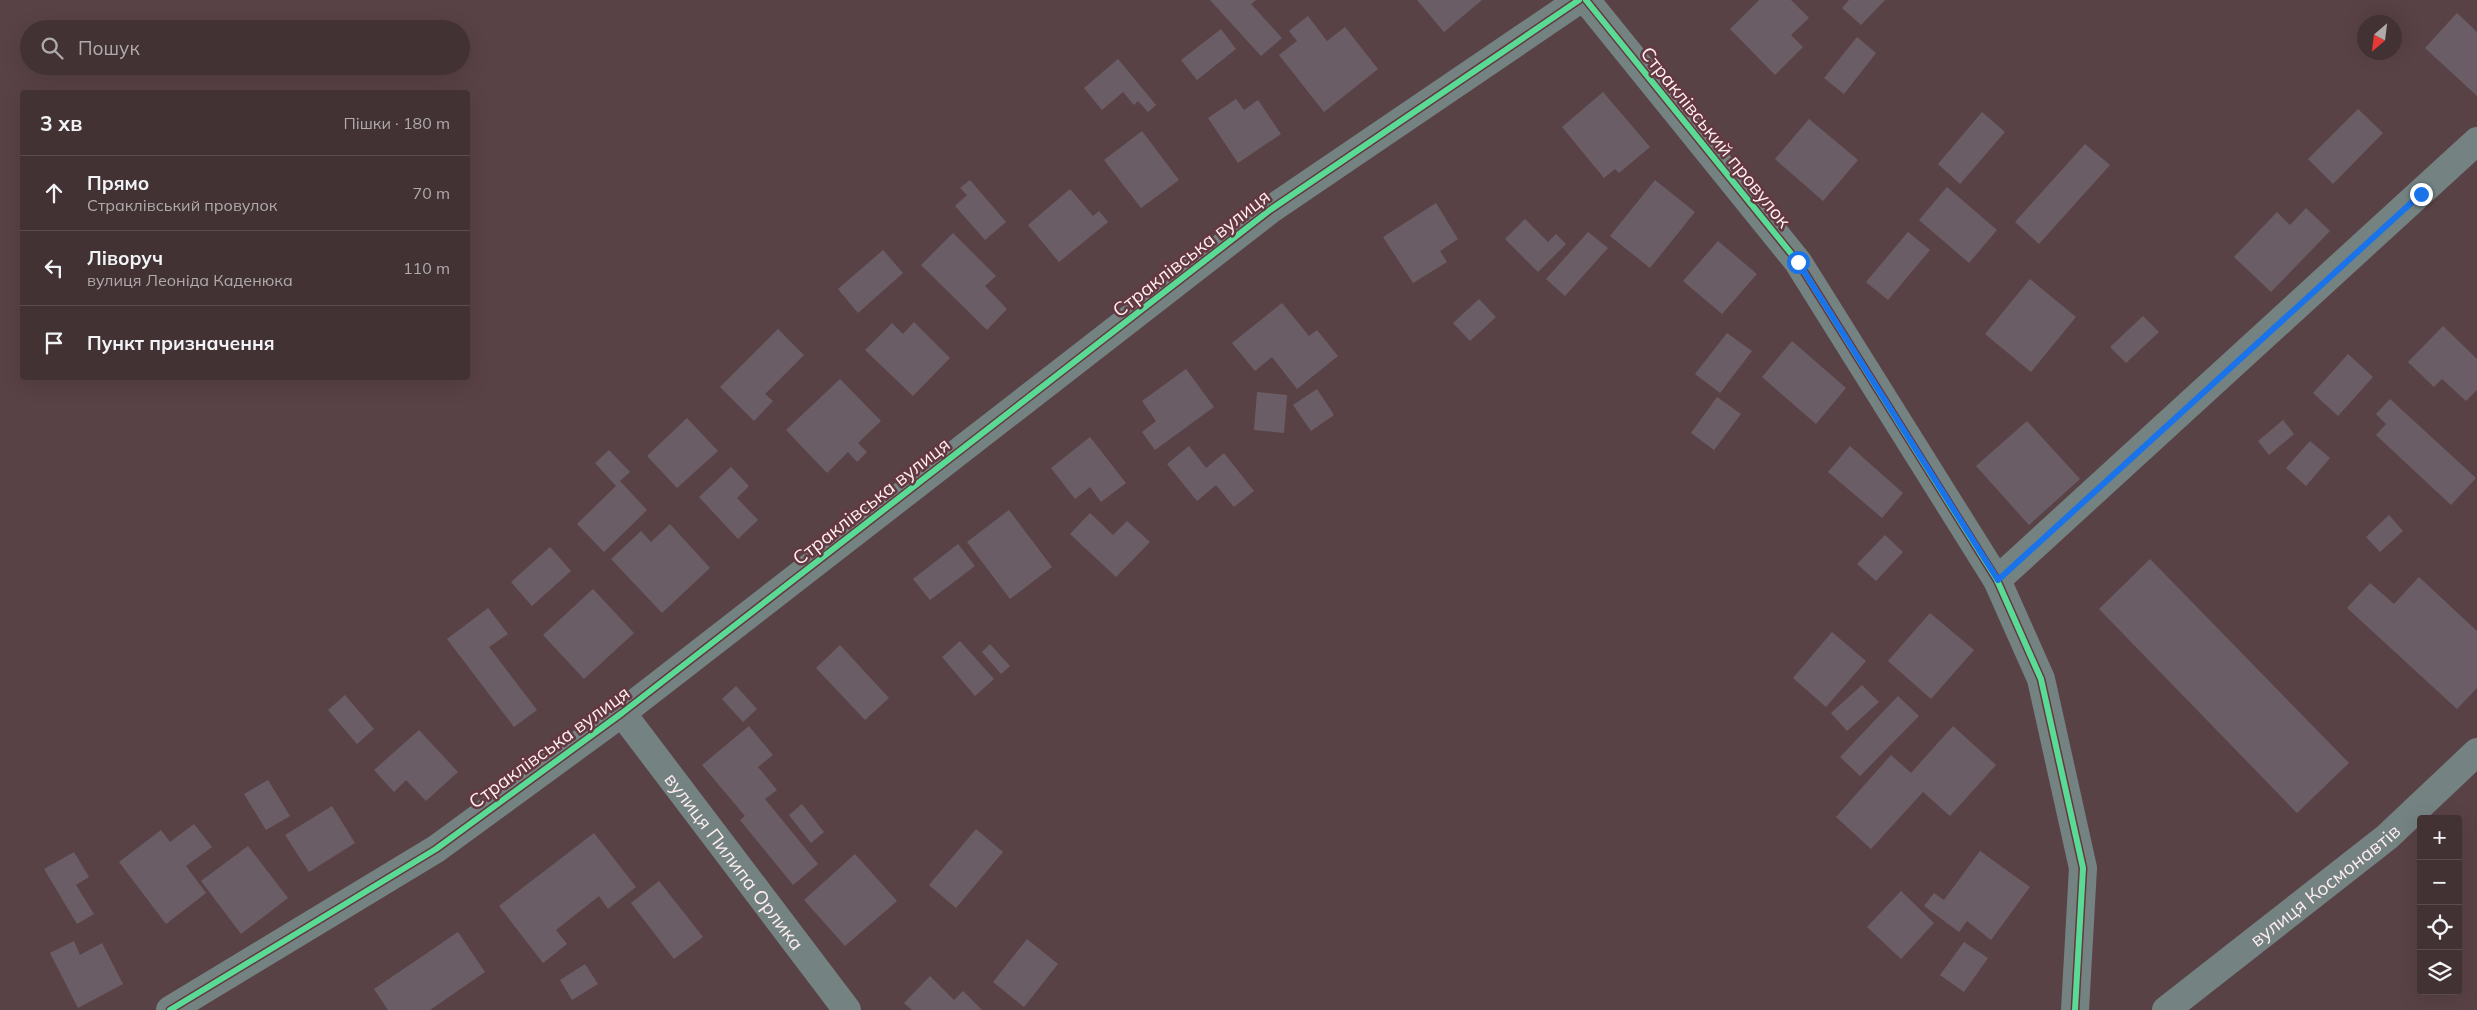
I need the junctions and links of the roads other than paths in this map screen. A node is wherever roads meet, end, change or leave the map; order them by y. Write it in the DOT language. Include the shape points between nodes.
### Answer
graph roads {
  1 [pos="1579,0"];
  2 [pos="1586,0"];
  3 [pos="2477,142"];
  4 [pos="1998,580"];
  5 [pos="622,713"];
  6 [pos="2477,752"];
  7 [pos="173,1009"];
  8 [pos="847,1010"];
  9 [pos="2075,1010"];
  10 [pos="2166,1010"];
  1 -- 5 [label="street, Страклівська вулиця" via="1270,210"];
  2 -- 4 [label="street, Страклівський провулок" via="1798,262"];
  3 -- 4 [label="street"];
  4 -- 9 [label="street, Страклівський провулок" via="2042,679 2083,868"];
  5 -- 7 [label="street, Страклівська вулиця" via="436,848"];
  5 -- 8 [label="street, вулиця Пилипа Орлика"];
  6 -- 10 [label="street, вулиця Космонавтів" via="2387,837"];
}
